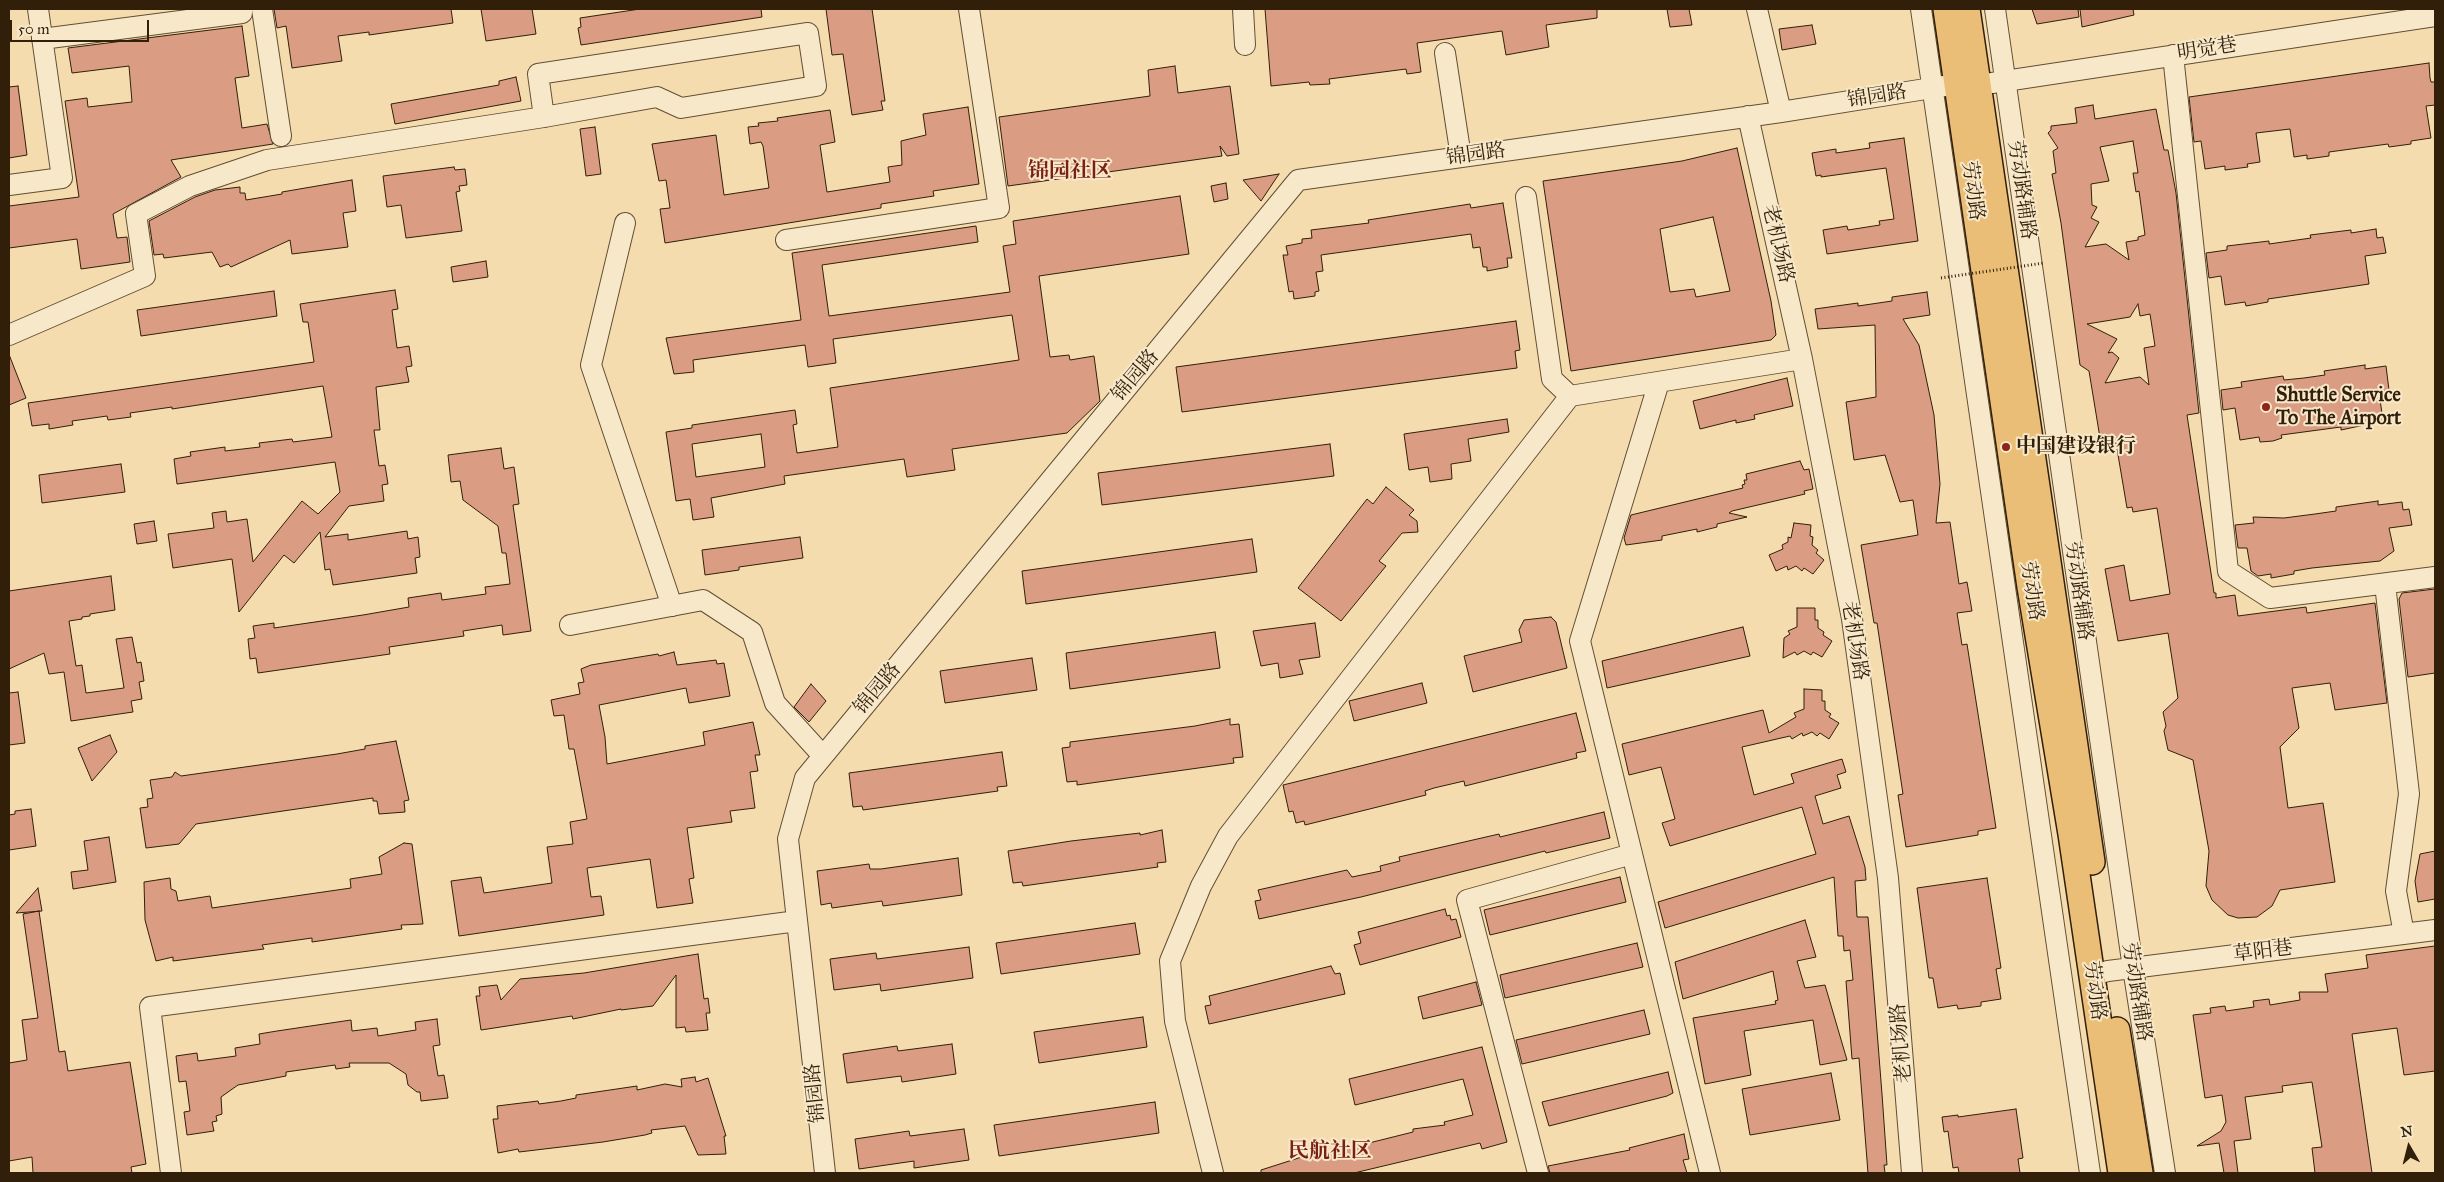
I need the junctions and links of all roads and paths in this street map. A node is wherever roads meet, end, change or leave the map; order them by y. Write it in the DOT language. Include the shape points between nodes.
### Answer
graph roads {
  1 [pos="38,9"];
  2 [pos="242,9"];
  3 [pos="262,9"];
  4 [pos="968,9"];
  5 [pos="1243,9"];
  6 [pos="1757,9"];
  7 [pos="1921,9"];
  8 [pos="1946,9"];
  9 [pos="1966,9"];
  10 [pos="1995,9"];
  11 [pos="2435,16"];
  12 [pos="42,39"];
  13 [pos="1245,45"];
  14 [pos="1445,53"];
  15 [pos="2173,55"];
  16 [pos="2005,81"];
  17 [pos="1956,86"];
  18 [pos="1780,112"];
  19 [pos="1748,116"];
  20 [pos="544,117"];
  21 [pos="281,136"];
  22 [pos="1461,157"];
  23 [pos="9,186"];
  24 [pos="1526,197"];
  25 [pos="625,223"];
  26 [pos="786,240"];
  27 [pos="2044,263"];
  28 [pos="1941,278"];
  29 [pos="9,335"];
  30 [pos="1802,359"];
  31 [pos="1659,382"];
  32 [pos="1570,396"];
  33 [pos="2435,576"];
  34 [pos="2385,584"];
  35 [pos="672,606"];
  36 [pos="570,626"];
  37 [pos="823,756"];
  38 [pos="1632,854"];
  39 [pos="797,921"];
  40 [pos="2435,930"];
  41 [pos="2404,934"];
  42 [pos="2132,968"];
  43 [pos="2100,973"];
  44 [pos="171,1173"];
  45 [pos="825,1173"];
  46 [pos="1213,1173"];
  47 [pos="1538,1173"];
  48 [pos="1710,1173"];
  49 [pos="1912,1173"];
  50 [pos="2090,1173"];
  51 [pos="2121,1173"];
  52 [pos="2140,1173"];
  53 [pos="2165,1173"];
  1 -- 12 [label="street"];
  2 -- 12 [label="street" via="242,13"];
  3 -- 21 [label="street"];
  4 -- 26 [label="street" via="999,208"];
  5 -- 13 [label="street"];
  6 -- 18 [label="street"];
  7 -- 17 [label="street"];
  8 -- 17 [label="main road, 劳动路"];
  9 -- 17 [label="main road, 劳动路"];
  10 -- 16 [label="street, 劳动路辅路"];
  11 -- 15 [label="street, 明觉巷"];
  12 -- 23 [label="street" via="62,178"];
  14 -- 22 [label="street"];
  15 -- 16 [label="street, 明觉巷"];
  15 -- 34 [label="street" via="2228,570 2270,598"];
  16 -- 17 [label="street, 明觉巷"];
  16 -- 42 [label="street, 劳动路辅路"];
  17 -- 18 [label="street, 锦园路"];
  17 -- 43 [label="main road, 劳动路" via="2030,588 2071,834"];
  17 -- 50 [label="street"];
  18 -- 19 [label="street, 锦园路"];
  19 -- 22 [label="street, 锦园路"];
  19 -- 30 [label="street, 老机场路"];
  20 -- 20 [label="street" via="538,74 808,33 816,86 681,108 657,96"];
  20 -- 29 [label="street" via="267,160 190,186 136,214 145,276"];
  22 -- 37 [label="street, 锦园路" via="1298,180"];
  24 -- 32 [label="street" via="1552,379"];
  25 -- 35 [label="street" via="591,365"];
  27 -- 28 [label="path, bridge"];
  30 -- 31 [label="street"];
  30 -- 49 [label="street, 老机场路" via="1852,619 1888,878"];
  31 -- 32 [label="street"];
  31 -- 38 [label="street" via="1580,641"];
  32 -- 46 [label="street" via="1228,836 1201,886 1170,961 1175,1021"];
  33 -- 34 [label="street"];
  34 -- 41 [label="street" via="2409,794 2396,891"];
  35 -- 36 [label="street"];
  35 -- 37 [label="street" via="703,600 752,632 774,703"];
  37 -- 39 [label="street, 锦园路" via="804,778 788,839"];
  38 -- 47 [label="street" via="1467,900"];
  38 -- 48 [label="street"];
  39 -- 44 [label="street" via="150,1008"];
  39 -- 45 [label="street, 锦园路"];
  40 -- 41 [label="street, 草阳巷"];
  41 -- 42 [label="street, 草阳巷"];
  42 -- 43 [label="street, 草阳巷"];
  42 -- 53 [label="street, 劳动路辅路"];
  43 -- 51 [label="main road, 劳动路"];
  43 -- 52 [label="main road, 劳动路"];
}
